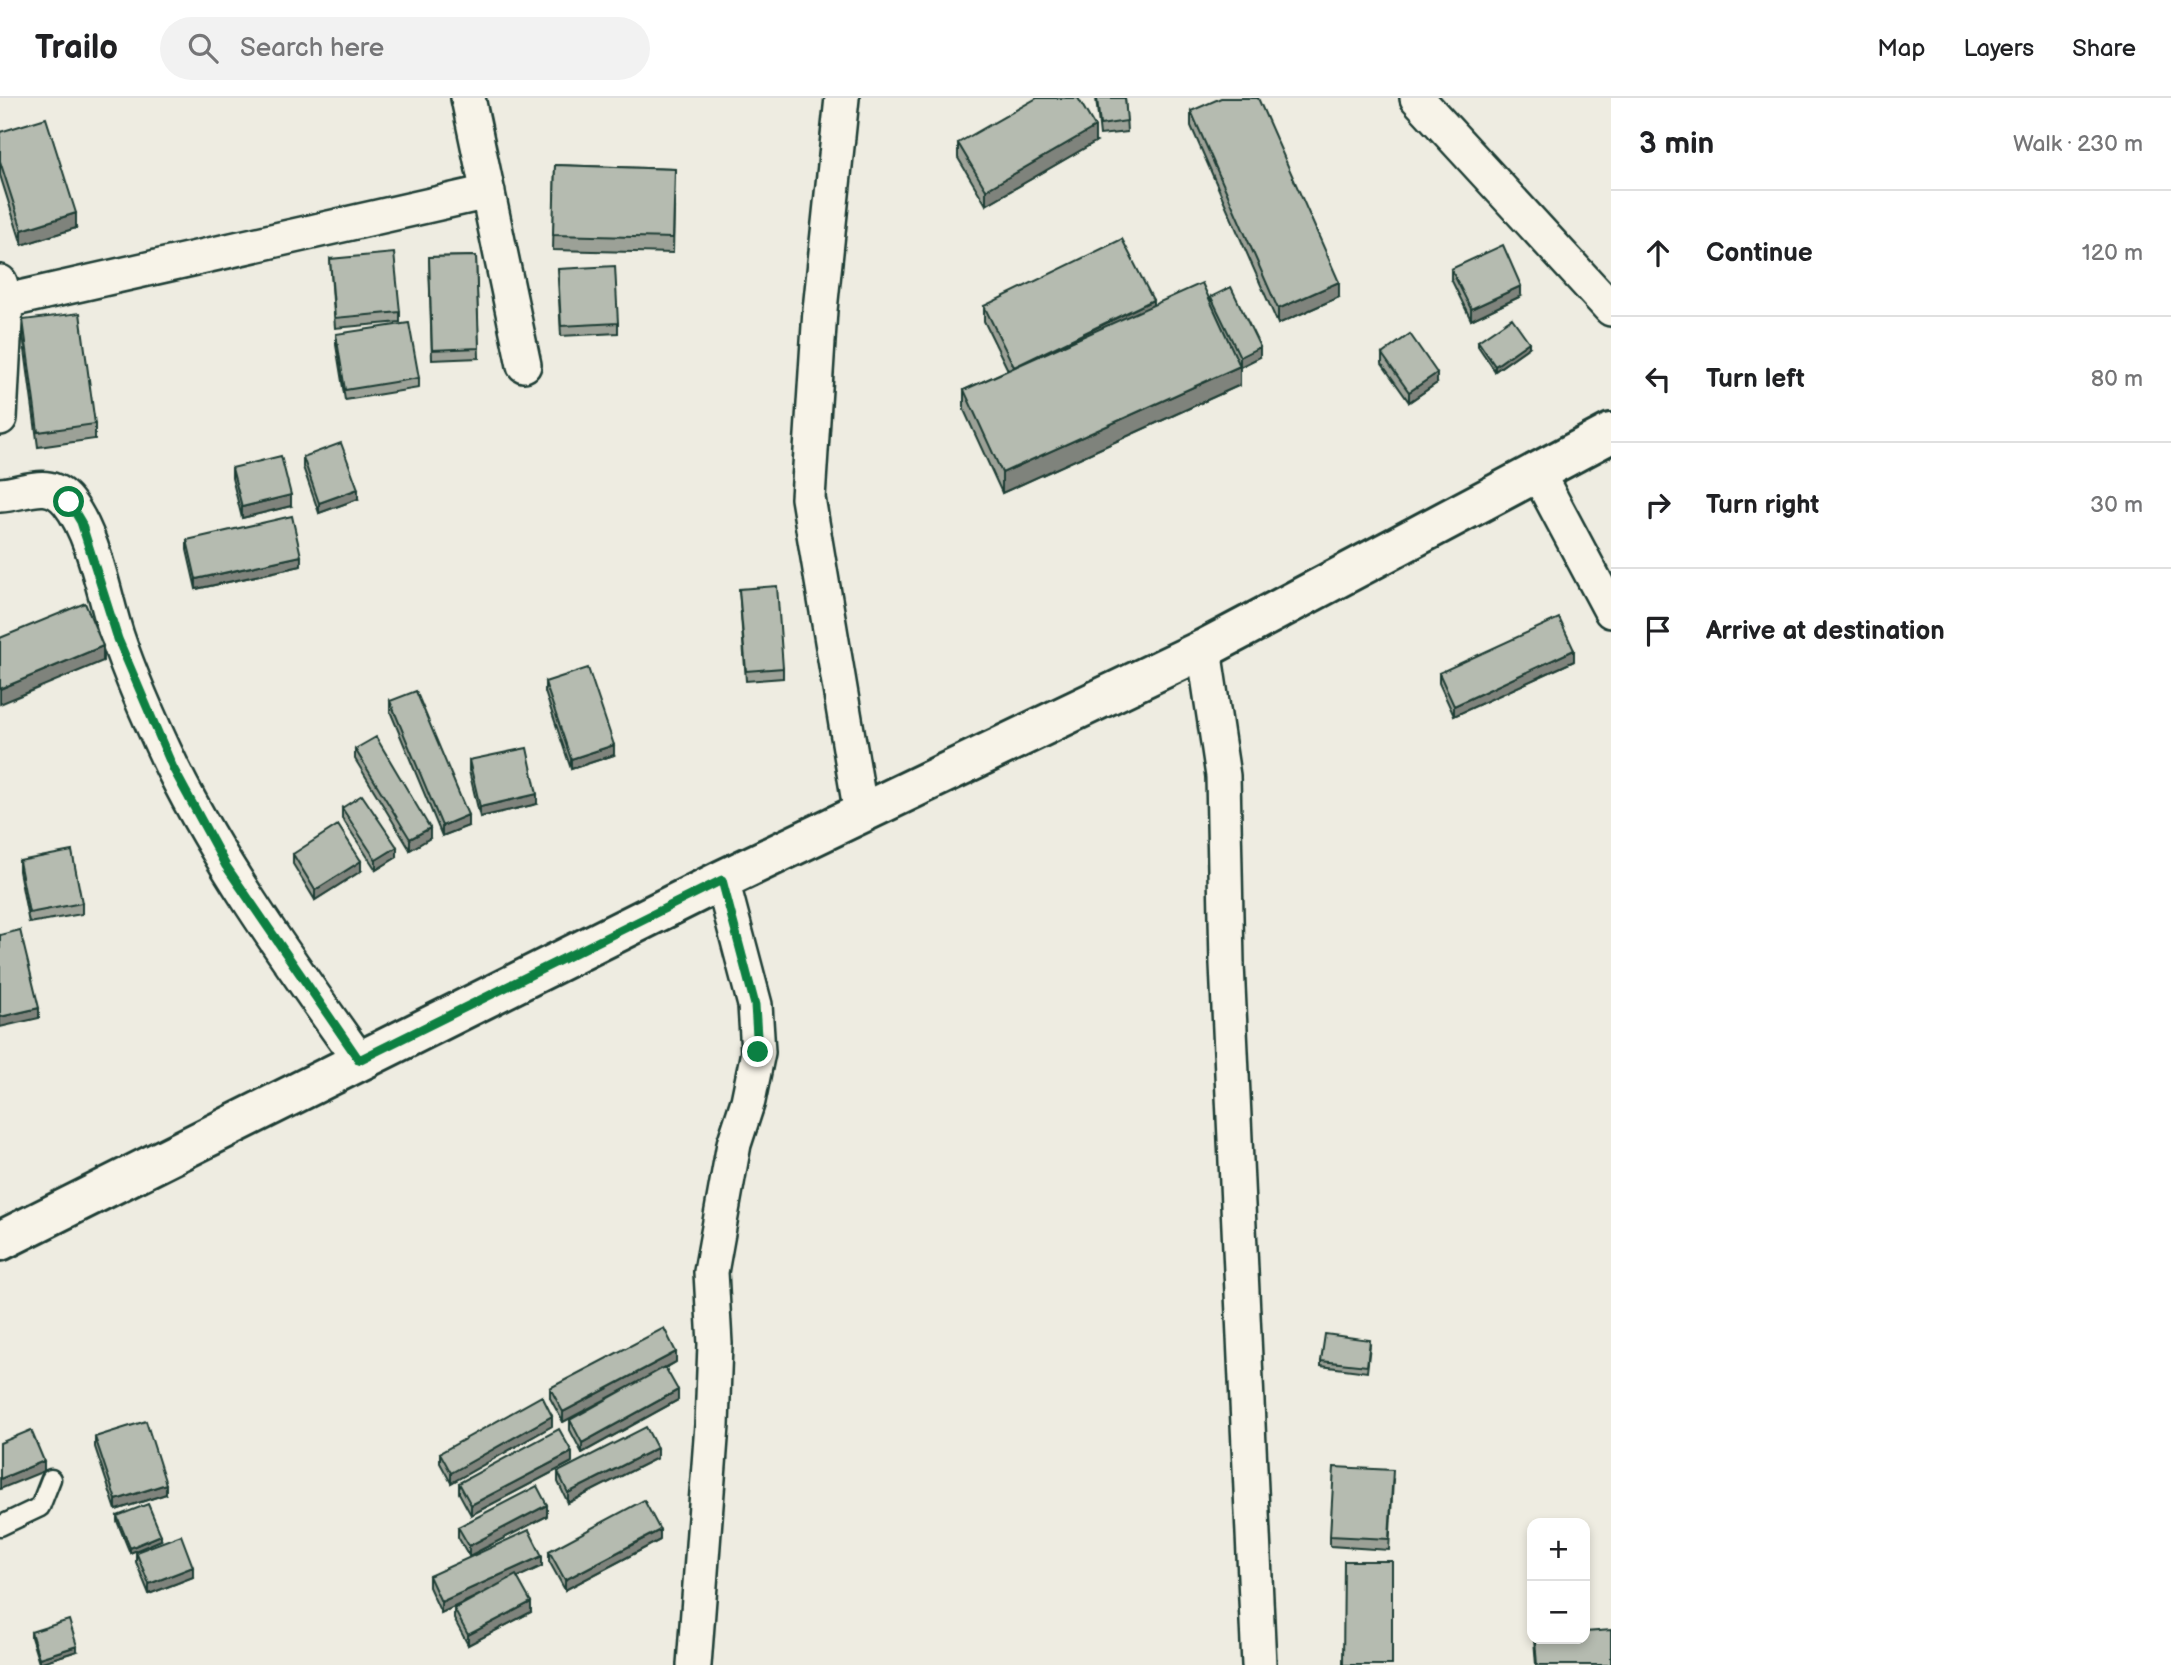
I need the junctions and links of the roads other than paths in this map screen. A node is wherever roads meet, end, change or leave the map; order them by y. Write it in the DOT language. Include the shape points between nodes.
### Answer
graph roads {
  1 [pos="468,98"];
  2 [pos="842,98"];
  3 [pos="1417,98"];
  4 [pos="488,192"];
  5 [pos="3,292"];
  6 [pos="1611,309"];
  7 [pos="524,365"];
  8 [pos="0,418"];
  9 [pos="1611,433"];
  10 [pos="1537,472"];
  11 [pos="0,495"];
  12 [pos="1611,611"];
  13 [pos="1204,649"];
  14 [pos="861,814"];
  15 [pos="722,880"];
  16 [pos="359,1060"];
  17 [pos="0,1241"];
  18 [pos="51,1479"];
  19 [pos="0,1526"];
  20 [pos="694,1665"];
  21 [pos="1259,1665"];
  1 -- 4 [label="street"];
  2 -- 14 [label="street" via="820,310 808,498"];
  3 -- 6 [label="street"];
  4 -- 5 [label="street"];
  4 -- 7 [label="street"];
  5 -- 8 [label="street"];
  9 -- 10 [label="main road"];
  10 -- 12 [label="street"];
  10 -- 13 [label="main road"];
  11 -- 16 [label="street" via="48,488 69,502 81,522 118,639 173,768 226,866"];
  13 -- 14 [label="main road"];
  13 -- 21 [label="street" via="1223,776 1227,964"];
  14 -- 15 [label="main road"];
  15 -- 16 [label="main road"];
  15 -- 20 [label="street" via="755,1005 758,1052 734,1144 711,1272 715,1344 712,1425"];
  16 -- 17 [label="main road"];
  18 -- 19 [label="lane" via="40,1507"];
}
